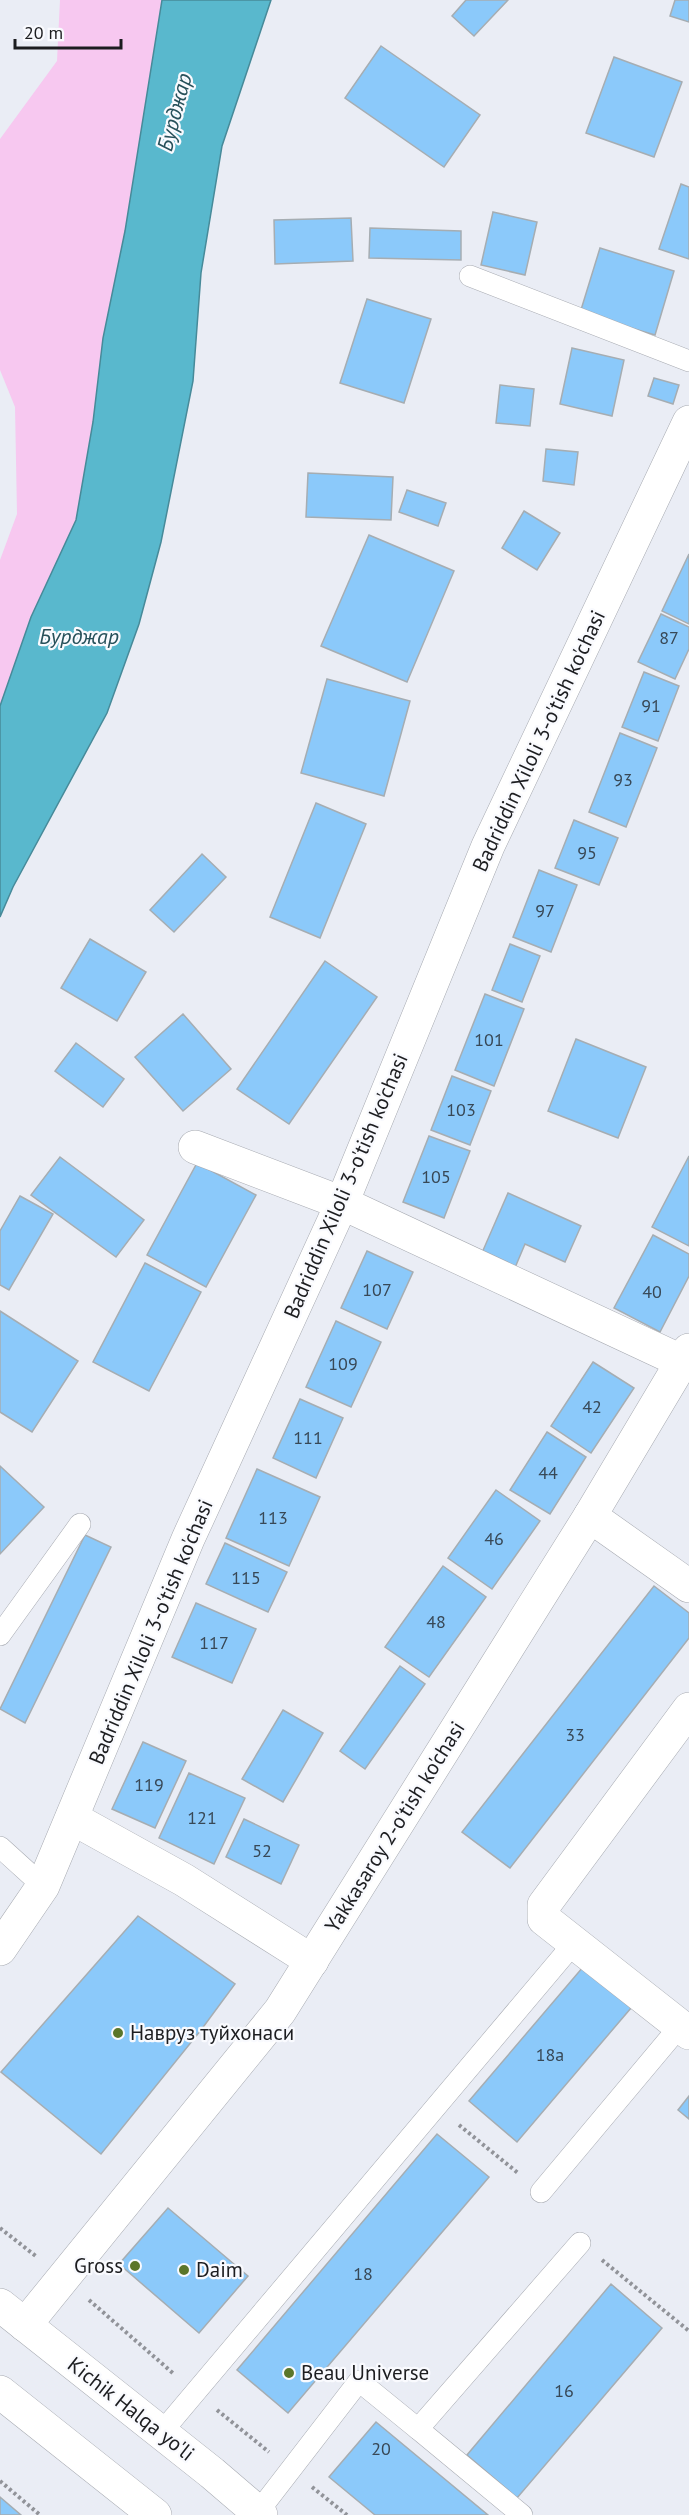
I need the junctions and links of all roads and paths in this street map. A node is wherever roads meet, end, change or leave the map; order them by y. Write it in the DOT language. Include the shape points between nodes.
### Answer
graph roads {
  1 [pos="470,276"];
  2 [pos="689,362"];
  3 [pos="689,422"];
  4 [pos="195,1147"];
  5 [pos="342,1203"];
  6 [pos="686,1356"];
  7 [pos="590,1516"];
  8 [pos="80,1524"];
  9 [pos="689,1586"];
  10 [pos="0,1635"];
  11 [pos="689,1709"];
  12 [pos="72,1818"];
  13 [pos="0,1847"];
  14 [pos="43,1886"];
  15 [pos="574,1943"];
  16 [pos="0,1949"];
  17 [pos="312,1961"];
  18 [pos="685,2030"];
  19 [pos="541,2192"];
  20 [pos="0,2228"];
  21 [pos="580,2242"];
  22 [pos="64,2278"];
  23 [pos="0,2306"];
  24 [pos="25,2325"];
  25 [pos="0,2392"];
  26 [pos="418,2429"];
  27 [pos="161,2433"];
  28 [pos="0,2481"];
  29 [pos="259,2514"];
  30 [pos="40,2515"];
  31 [pos="155,2515"];
  32 [pos="522,2515"];
  1 -- 2 [label="lane"];
  3 -- 5 [label="main road, Badriddin Xiloli 3-o'tish ko'chasi" via="488,846"];
  4 -- 5 [label="main road"];
  5 -- 6 [label="main road"];
  5 -- 12 [label="main road, Badriddin Xiloli 3-o'tish ko'chasi" via="189,1539"];
  6 -- 7 [label="main road, Yakkasaroy 2-o'tish ko'chasi"];
  7 -- 9 [label="main road"];
  7 -- 17 [label="main road, Yakkasaroy 2-o'tish ko'chasi"];
  8 -- 10 [label="lane"];
  11 -- 15 [label="main road" via="544,1905 544,1919"];
  12 -- 14 [label="main road, Badriddin Xiloli 3-o'tish ko'chasi"];
  12 -- 17 [label="main road" via="184,1880"];
  13 -- 14 [label="lane"];
  14 -- 16 [label="main road, Badriddin Xiloli 3-o'tish ko'chasi"];
  15 -- 18 [label="main road"];
  15 -- 27 [label="lane"];
  17 -- 22 [label="main road, Yakkasaroy 2-o'tish ko'chasi" via="280,2011"];
  18 -- 19 [label="lane"];
  20 -- 22 [label="path"];
  21 -- 26 [label="lane"];
  22 -- 24 [label="main road, Yakkasaroy 2-o'tish ko'chasi"];
  23 -- 24 [label="main road, Kichik Halqa yo'li"];
  24 -- 27 [label="main road, Kichik Halqa yo'li"];
  25 -- 31 [label="main road"];
  26 -- 29 [label="lane" via="359,2381"];
  26 -- 32 [label="lane"];
  27 -- 29 [label="main road, Kichik Halqa yo'li"];
  28 -- 30 [label="path"];
}
